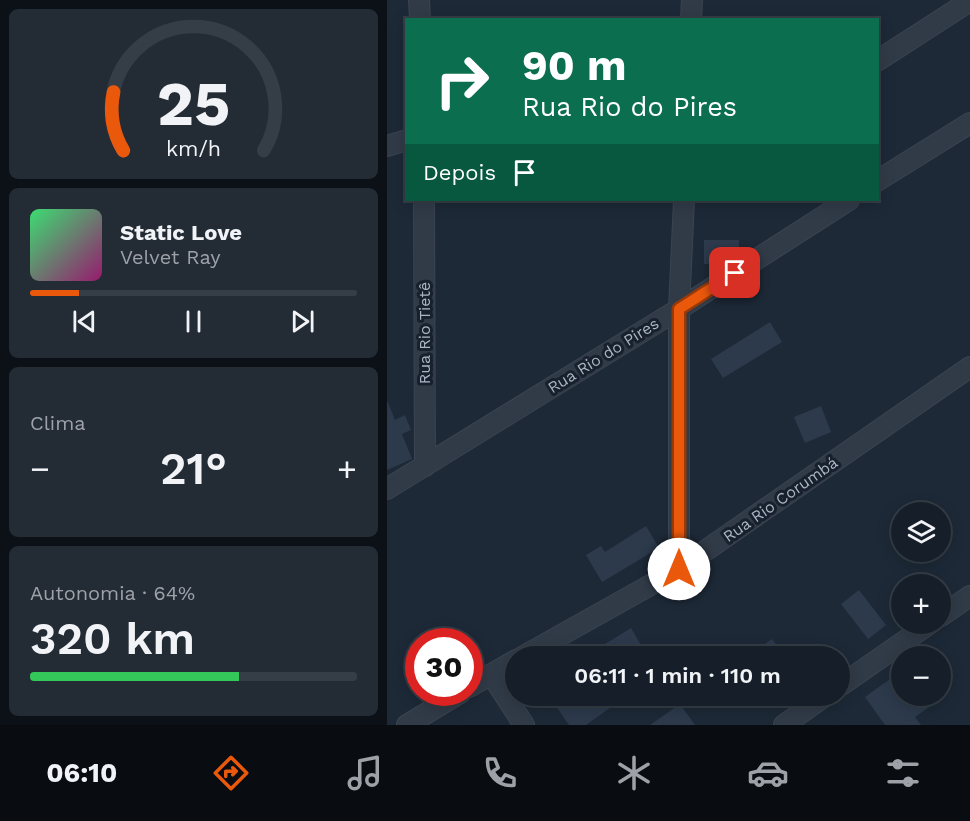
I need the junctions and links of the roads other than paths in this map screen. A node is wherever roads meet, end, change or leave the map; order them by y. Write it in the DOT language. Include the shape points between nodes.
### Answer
graph roads {
  1 [pos="419,0"];
  2 [pos="692,0"];
  3 [pos="970,1"];
  4 [pos="420,18"];
  5 [pos="691,18"];
  6 [pos="879,60"];
  7 [pos="970,123"];
  8 [pos="405,141"];
  9 [pos="387,146"];
  10 [pos="879,180"];
  11 [pos="424,201"];
  12 [pos="684,201"];
  13 [pos="847,201"];
  14 [pos="679,309"];
  15 [pos="970,367"];
  16 [pos="425,465"];
  17 [pos="387,489"];
  18 [pos="679,569"];
  19 [pos="970,596"];
  20 [pos="951,609"];
  21 [pos="915,634"];
  22 [pos="542,646"];
  23 [pos="505,666"];
  24 [pos="491,674"];
  25 [pos="483,679"];
  26 [pos="850,679"];
  27 [pos="438,706"];
  28 [pos="811,706"];
  29 [pos="517,721"];
  30 [pos="407,725"];
  31 [pos="783,725"];
  1 -- 4 [label="street"];
  2 -- 5 [label="street"];
  3 -- 6 [label="street"];
  7 -- 10 [label="street"];
  8 -- 9 [label="street"];
  11 -- 16 [label="street, Rua Rio Tietê"];
  12 -- 14 [label="street"];
  13 -- 14 [label="street, Rua Rio do Pires"];
  14 -- 16 [label="street, Rua Rio do Pires"];
  14 -- 18 [label="street"];
  15 -- 18 [label="street, Rua Rio Corumbá"];
  16 -- 17 [label="street, Rua Rio do Pires"];
  18 -- 22 [label="street, Rua Rio Corumbá"];
  19 -- 20 [label="street"];
  21 -- 26 [label="street"];
  23 -- 24 [label="street"];
  24 -- 25 [label="street"];
  24 -- 29 [label="street"];
  27 -- 30 [label="street"];
  28 -- 31 [label="street"];
}
